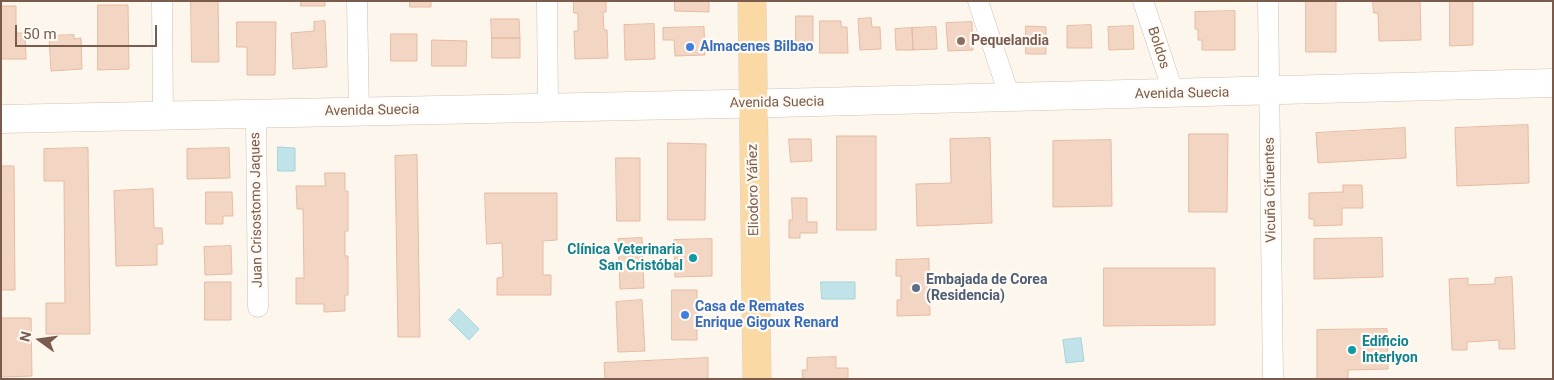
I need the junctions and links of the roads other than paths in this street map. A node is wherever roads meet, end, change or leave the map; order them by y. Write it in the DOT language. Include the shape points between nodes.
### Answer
graph roads {
  1 [pos="162,1"];
  2 [pos="358,1"];
  3 [pos="547,1"];
  4 [pos="752,1"];
  5 [pos="978,1"];
  6 [pos="1143,1"];
  7 [pos="1268,1"];
  8 [pos="1553,83"];
  9 [pos="1269,91"];
  10 [pos="1174,94"];
  11 [pos="1010,98"];
  12 [pos="753,104"];
  13 [pos="548,108"];
  14 [pos="359,112"];
  15 [pos="256,114"];
  16 [pos="163,116"];
  17 [pos="1,119"];
  18 [pos="258,307"];
  19 [pos="757,379"];
  20 [pos="1273,379"];
  1 -- 16 [label="street"];
  2 -- 14 [label="street"];
  3 -- 13 [label="street"];
  4 -- 12 [label="main road, Eliodoro Yáñez"];
  5 -- 11 [label="street"];
  6 -- 10 [label="street, Boldos"];
  7 -- 9 [label="street, Vicuña Cifuentes"];
  8 -- 9 [label="street, Avenida Suecia"];
  9 -- 10 [label="street, Avenida Suecia"];
  9 -- 20 [label="street, Vicuña Cifuentes"];
  10 -- 11 [label="street, Avenida Suecia"];
  11 -- 12 [label="street, Avenida Suecia"];
  12 -- 13 [label="street, Avenida Suecia"];
  12 -- 19 [label="main road, Eliodoro Yáñez"];
  13 -- 14 [label="street, Avenida Suecia"];
  14 -- 15 [label="street, Avenida Suecia"];
  15 -- 16 [label="street, Avenida Suecia"];
  15 -- 18 [label="street, Juan Crisostomo Jaques"];
  16 -- 17 [label="street, Avenida Suecia"];
}
